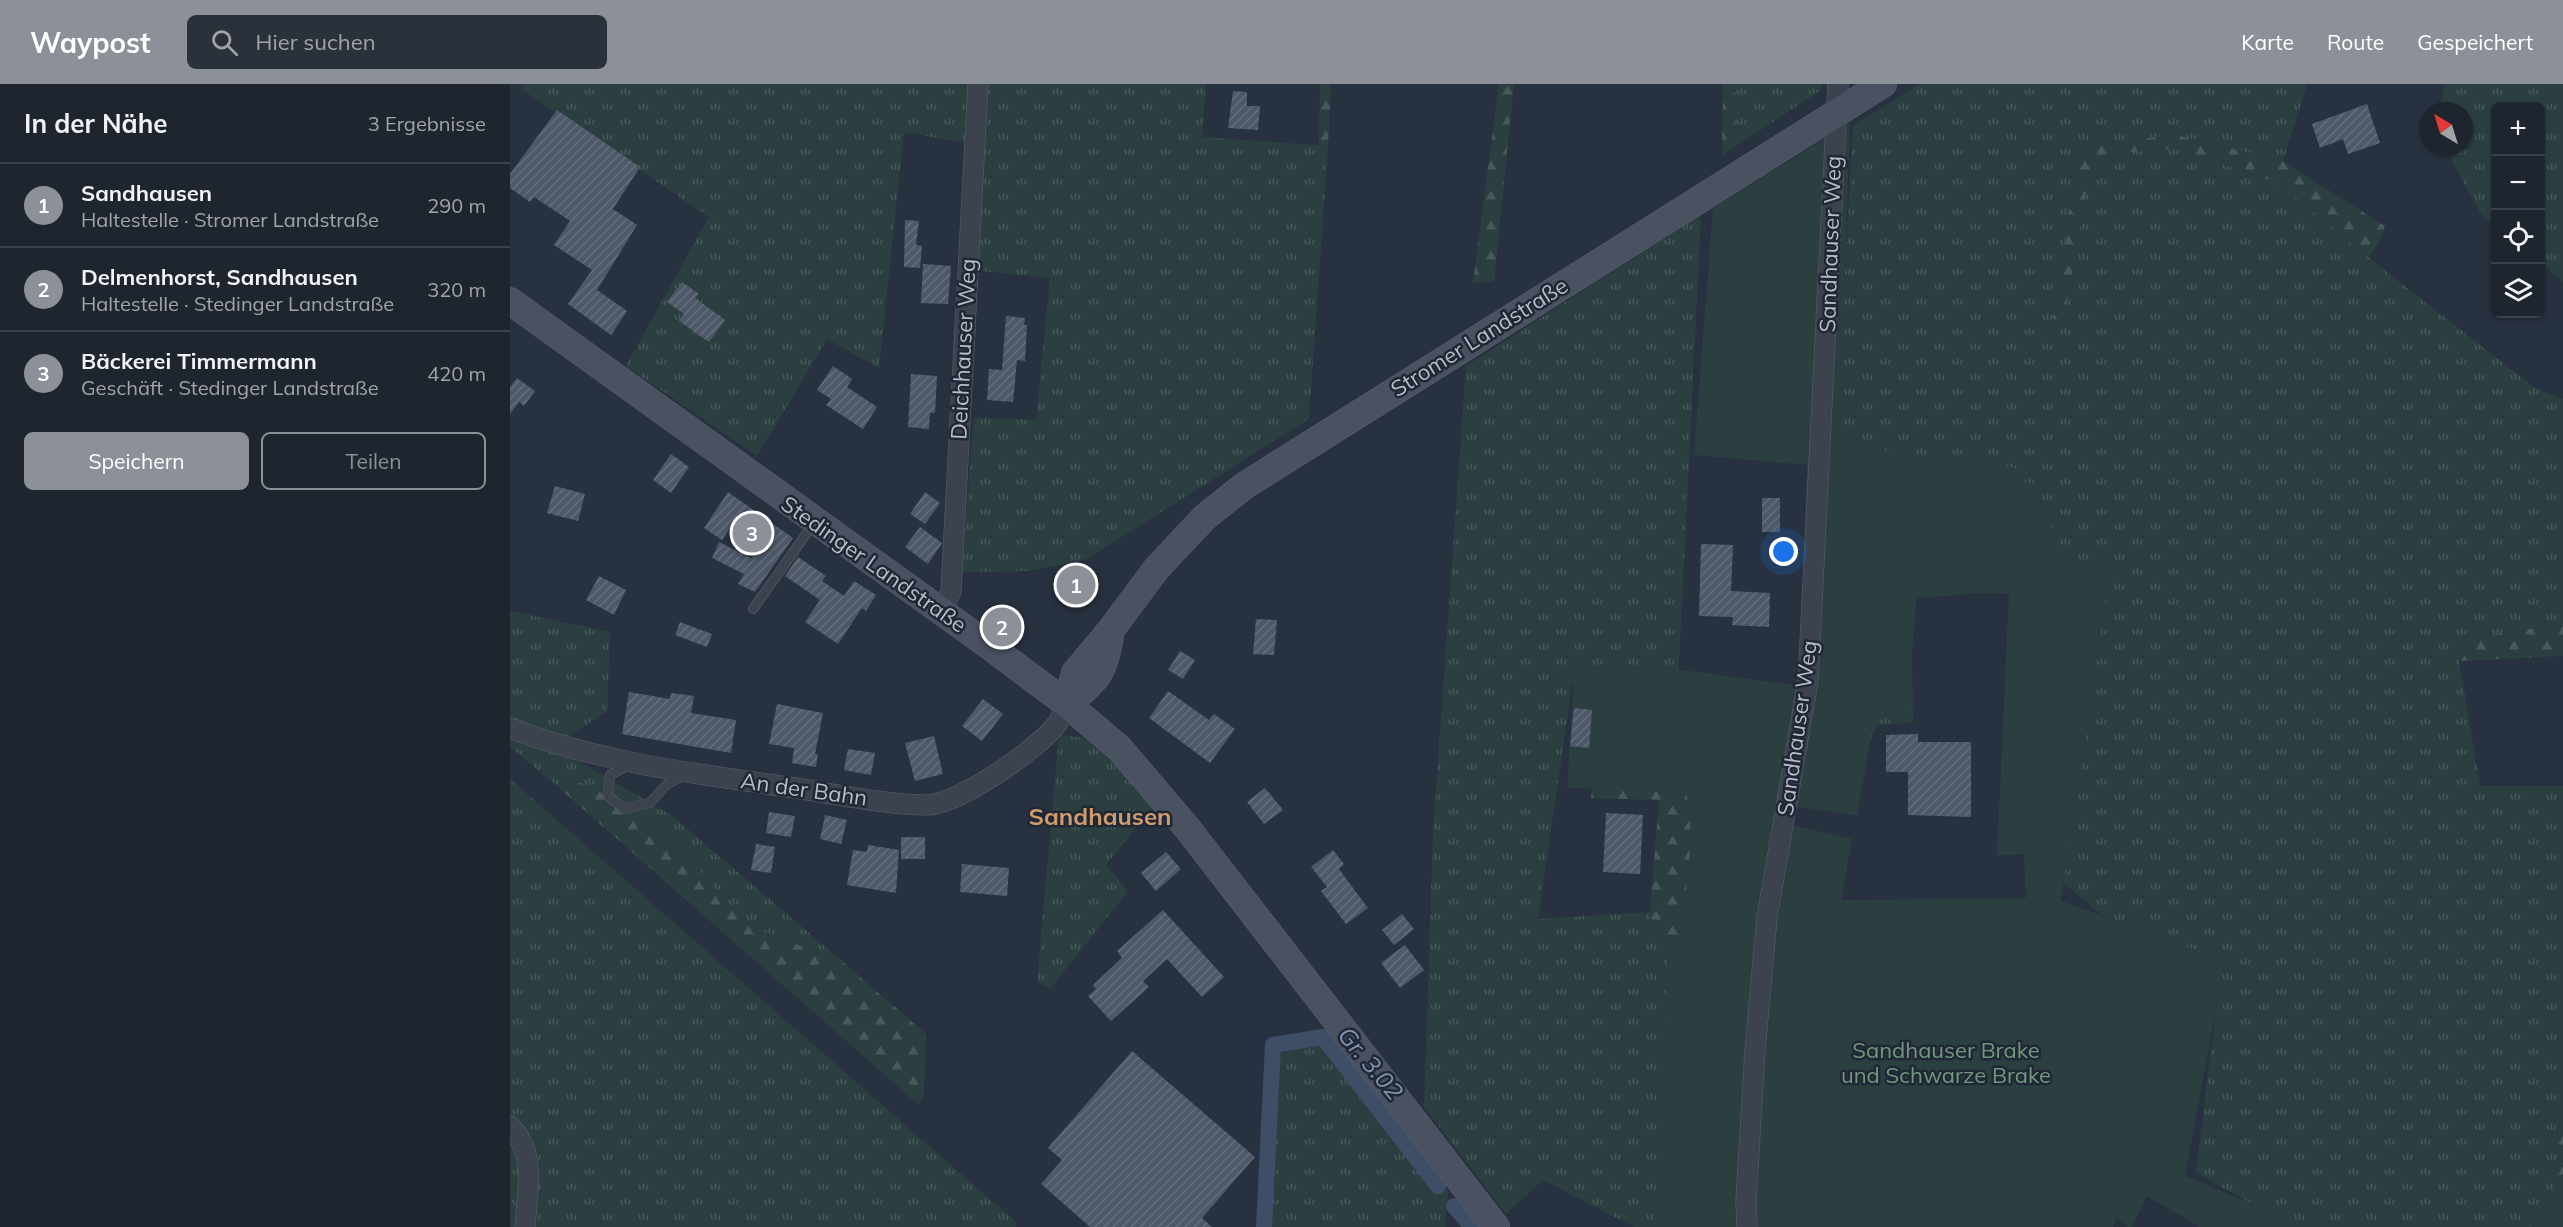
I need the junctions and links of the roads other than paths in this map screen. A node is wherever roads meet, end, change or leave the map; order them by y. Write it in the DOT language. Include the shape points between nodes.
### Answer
graph roads {
  1 [pos="978,84"];
  2 [pos="1838,84"];
  3 [pos="1883,84"];
  4 [pos="1836,114"];
  5 [pos="510,301"];
  6 [pos="815,522"];
  7 [pos="753,609"];
  8 [pos="941,612"];
  9 [pos="1067,704"];
  10 [pos="510,728"];
  11 [pos="634,763"];
  12 [pos="691,773"];
  13 [pos="510,1126"];
  14 [pos="525,1227"];
  15 [pos="1496,1227"];
  16 [pos="1747,1227"];
  1 -- 8 [label="street, Deichhauser Weg" via="951,591"];
  2 -- 4 [label="street, Sandhauser Weg"];
  3 -- 4 [label="main road, Stromer Landstraße"];
  4 -- 9 [label="main road, Stromer Landstraße" via="1244,486 1205,518 1131,601 1075,673"];
  4 -- 16 [label="street, Sandhauser Weg" via="1808,681 1767,917 1755,1050"];
  5 -- 6 [label="main road, Stedinger Landstraße"];
  6 -- 7 [label="lane"];
  6 -- 8 [label="main road, Stedinger Landstraße"];
  8 -- 9 [label="main road, Stedinger Landstraße"];
  9 -- 12 [label="street, An der Bahn" via="1058,723 990,778 947,800 928,805"];
  9 -- 15 [label="main road, Stedinger Landstraße" via="1120,749 1188,829"];
  10 -- 11 [label="street, An der Bahn" via="556,746"];
  11 -- 12 [label="street, An der Bahn"];
  11 -- 12 [label="lane" via="610,775 608,796 624,809 650,802 667,784"];
  13 -- 14 [label="street" via="522,1138 529,1161"];
}
